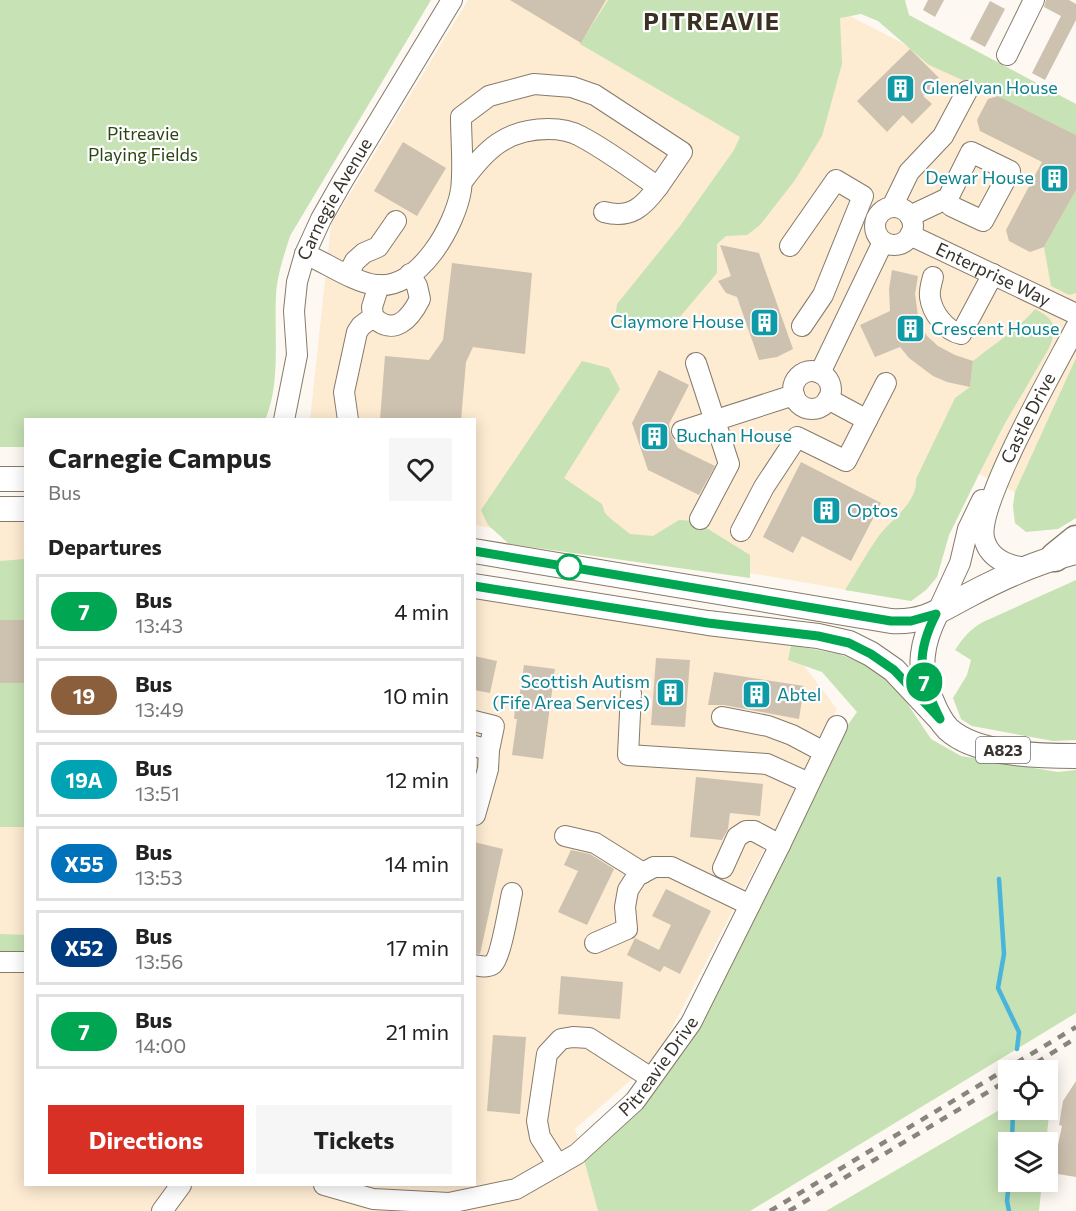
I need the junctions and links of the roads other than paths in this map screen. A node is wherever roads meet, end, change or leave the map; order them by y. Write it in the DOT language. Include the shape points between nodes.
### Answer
graph roads {
  1 [pos="452,0"];
  2 [pos="1034,0"];
  3 [pos="1007,55"];
  4 [pos="967,91"];
  5 [pos="461,136"];
  6 [pos="483,155"];
  7 [pos="462,182"];
  8 [pos="658,187"];
  9 [pos="948,198"];
  10 [pos="892,207"];
  11 [pos="604,212"];
  12 [pos="396,221"];
  13 [pos="910,226"];
  14 [pos="883,242"];
  15 [pos="790,246"];
  16 [pos="305,254"];
  17 [pos="348,274"];
  18 [pos="410,274"];
  19 [pos="993,274"];
  20 [pos="933,278"];
  21 [pos="379,285"];
  22 [pos="823,295"];
  23 [pos="850,308"];
  24 [pos="1076,314"];
  25 [pos="373,317"];
  26 [pos="802,326"];
  27 [pos="1076,327"];
  28 [pos="696,363"];
  29 [pos="820,373"];
  30 [pos="886,383"];
  31 [pos="794,395"];
  32 [pos="828,399"];
  33 [pos="284,418"];
  34 [pos="348,418"];
  35 [pos="867,420"];
  36 [pos="714,421"];
  37 [pos="682,431"];
  38 [pos="0,479"];
  39 [pos="24,479"];
  40 [pos="999,480"];
  41 [pos="0,509"];
  42 [pos="24,509"];
  43 [pos="700,519"];
  44 [pos="741,531"];
  45 [pos="476,551"];
  46 [pos="1059,554"];
  47 [pos="476,586"];
  48 [pos="936,614"];
  49 [pos="631,693"];
  50 [pos="722,717"];
  51 [pos="940,719"];
  52 [pos="476,722"];
  53 [pos="837,726"];
  54 [pos="481,748"];
  55 [pos="824,752"];
  56 [pos="1076,756"];
  57 [pos="809,783"];
  58 [pos="476,811"];
  59 [pos="565,836"];
  60 [pos="780,845"];
  61 [pos="723,867"];
  62 [pos="643,873"];
  63 [pos="512,893"];
  64 [pos="750,905"];
  65 [pos="595,944"];
  66 [pos="0,962"];
  67 [pos="24,962"];
  68 [pos="476,965"];
  69 [pos="651,1078"];
  70 [pos="558,1165"];
  71 [pos="180,1186"];
  72 [pos="327,1186"];
  73 [pos="376,1205"];
  74 [pos="162,1211"];
  1 -- 16 [label="street, Carnegie Avenue" via="342,182"];
  2 -- 3 [label="street"];
  4 -- 10 [label="street" via="943,136 909,172"];
  5 -- 6 [label="street" via="474,152"];
  5 -- 7 [label="street"];
  5 -- 8 [label="street" via="461,117 489,96 534,84 572,87 595,95 682,152"];
  6 -- 7 [label="street"];
  6 -- 8 [label="street" via="504,138 532,129 557,129 579,135"];
  7 -- 18 [label="street" via="446,234 432,255"];
  8 -- 11 [label="street" via="646,203 630,213 618,216"];
  9 -- 13 [label="street"];
  10 -- 13 [label="street, Enterprise Way" via="901,208"];
  10 -- 14 [label="street" via="882,210 875,220 875,232"];
  12 -- 17 [label="street" via="378,247 355,261"];
  13 -- 14 [label="street" via="901,244"];
  13 -- 19 [label="street, Enterprise Way"];
  14 -- 23 [label="street"];
  15 -- 22 [label="street" via="836,180 863,196"];
  16 -- 17 [label="street"];
  16 -- 33 [label="street, Carnegie Avenue" via="294,311 297,355"];
  17 -- 21 [label="street"];
  18 -- 21 [label="street"];
  18 -- 25 [label="street" via="420,299 413,312 392,327"];
  19 -- 20 [label="street" via="961,334 940,320 933,308"];
  19 -- 24 [label="street, Enterprise Way"];
  21 -- 25 [label="street" via="372,306"];
  22 -- 23 [label="street"];
  22 -- 26 [label="street"];
  23 -- 29 [label="street"];
  25 -- 34 [label="street" via="357,332 344,392"];
  27 -- 40 [label="street, Castle Drive"];
  28 -- 36 [label="street"];
  29 -- 31 [label="street" via="801,374 794,385"];
  29 -- 32 [label="street" via="830,386"];
  30 -- 35 [label="street"];
  31 -- 32 [label="street" via="798,403 811,409"];
  31 -- 36 [label="street"];
  32 -- 35 [label="street"];
  35 -- 44 [label="street" via="846,461 797,437"];
  36 -- 37 [label="street"];
  36 -- 43 [label="street" via="729,464"];
  38 -- 39 [label="main road"];
  40 -- 46 [label="street, Castle Drive" via="984,519 985,541 994,556 1007,565"];
  40 -- 48 [label="street, Castle Drive" via="974,513 960,563"];
  41 -- 42 [label="main road"];
  45 -- 48 [label="main road" via="891,621 911,621"];
  46 -- 48 [label="main road" via="968,595"];
  47 -- 51 [label="main road, A823" via="849,643 894,670"];
  48 -- 51 [label="main road, A823" via="923,642 921,660 926,688"];
  49 -- 57 [label="street" via="628,755 767,764"];
  50 -- 55 [label="street" via="768,726"];
  51 -- 56 [label="main road, A823" via="949,730 980,746"];
  52 -- 54 [label="street" via="494,726"];
  53 -- 55 [label="street, Pitreavie Drive"];
  54 -- 58 [label="street" via="488,769"];
  55 -- 57 [label="street, Pitreavie Drive"];
  57 -- 60 [label="street, Pitreavie Drive"];
  59 -- 62 [label="street" via="595,843"];
  60 -- 61 [label="street" via="754,831 746,831 737,837"];
  60 -- 64 [label="street, Pitreavie Drive"];
  62 -- 64 [label="street" via="654,867 671,867"];
  62 -- 65 [label="street" via="628,890 627,929"];
  63 -- 68 [label="street" via="495,963"];
  64 -- 69 [label="street, Pitreavie Drive" via="691,1023"];
  66 -- 67 [label="street"];
  69 -- 70 [label="street, Pitreavie Drive" via="635,1101 577,1154"];
  69 -- 70 [label="street" via="589,1038 561,1039 547,1054 537,1121 540,1137"];
  70 -- 73 [label="street, Pitreavie Drive" via="516,1189 449,1203"];
  71 -- 74 [label="street"];
  72 -- 73 [label="street, Pitreavie Drive"];
}
